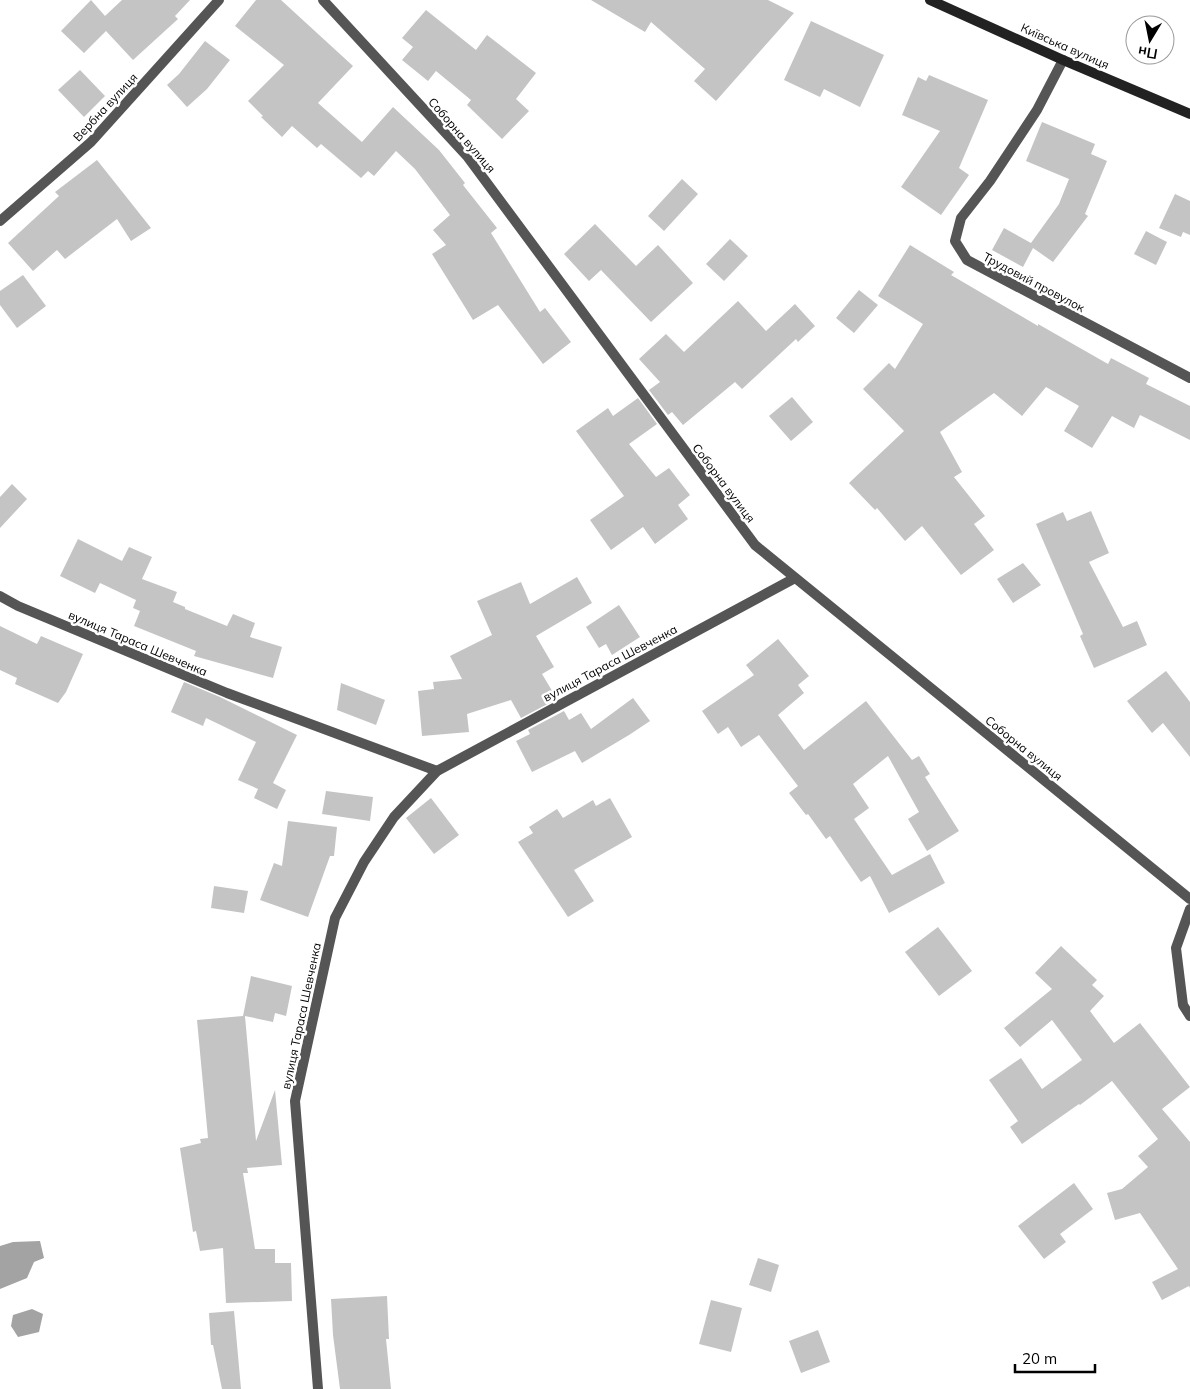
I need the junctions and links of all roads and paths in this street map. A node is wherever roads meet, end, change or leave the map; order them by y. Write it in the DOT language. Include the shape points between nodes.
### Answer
graph roads {
  1 [pos="219,0"];
  2 [pos="323,0"];
  3 [pos="930,0"];
  4 [pos="1063,60"];
  5 [pos="1190,114"];
  6 [pos="0,222"];
  7 [pos="1190,378"];
  8 [pos="795,578"];
  9 [pos="0,596"];
  10 [pos="437,771"];
  11 [pos="1190,899"];
  12 [pos="1190,909"];
  13 [pos="1190,1016"];
  14 [pos="318,1389"];
  1 -- 6 [label="street, Вербна вулиця" via="91,142"];
  2 -- 8 [label="street, Соборна вулиця" via="467,156 755,545"];
  3 -- 4 [label="street, Київська вулиця"];
  4 -- 5 [label="street, Київська вулиця"];
  4 -- 7 [label="street, Трудовий провулок" via="1037,110 961,218 955,241 967,260"];
  8 -- 10 [label="street, вулиця Тараса Шевченка"];
  8 -- 11 [label="street, Соборна вулиця"];
  9 -- 10 [label="street, вулиця Тараса Шевченка" via="227,693"];
  10 -- 14 [label="street, вулиця Тараса Шевченка" via="394,817 364,862 335,918 295,1101"];
  12 -- 13 [label="street" via="1176,948 1183,1004"];
}
